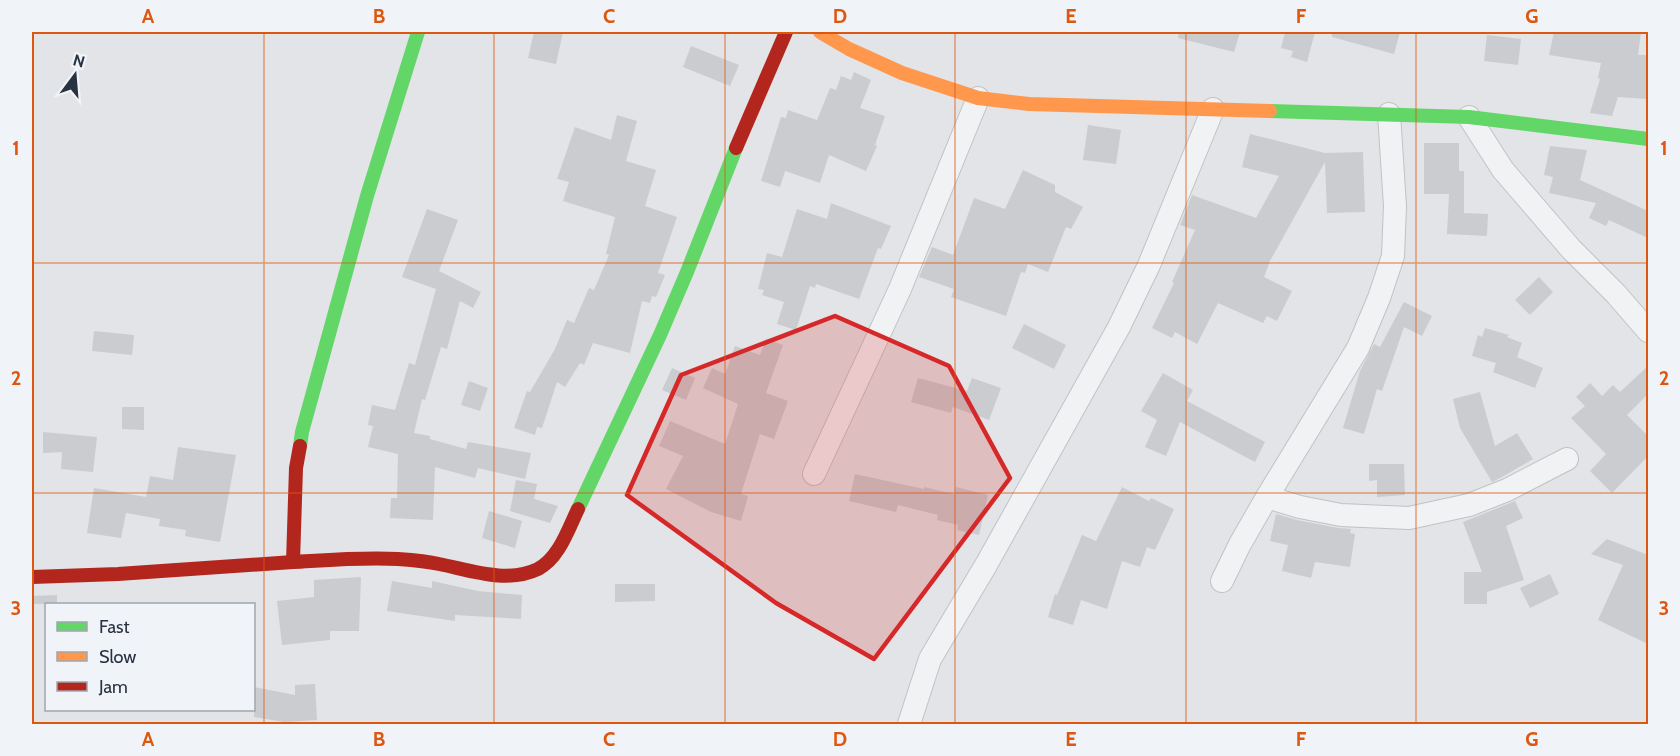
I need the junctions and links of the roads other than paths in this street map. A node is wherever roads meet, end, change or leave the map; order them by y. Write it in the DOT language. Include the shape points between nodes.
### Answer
graph roads {
  1 [pos="418,32"];
  2 [pos="786,32"];
  3 [pos="820,32"];
  4 [pos="978,98"];
  5 [pos="1213,109"];
  6 [pos="1389,114"];
  7 [pos="1469,117"];
  8 [pos="1648,139"];
  9 [pos="1648,331"];
  10 [pos="1567,459"];
  11 [pos="814,474"];
  12 [pos="1267,497"];
  13 [pos="293,562"];
  14 [pos="32,577"];
  15 [pos="1222,581"];
  16 [pos="909,724"];
  1 -- 13 [label="street" via="367,196 302,432 296,468"];
  2 -- 13 [label="street" via="660,335 555,555 546,565 511,575 382,558"];
  3 -- 4 [label="street" via="902,73"];
  4 -- 5 [label="street" via="1029,104"];
  4 -- 11 [label="street" via="900,289"];
  5 -- 6 [label="street"];
  5 -- 16 [label="street" via="1124,316 987,565 930,659"];
  6 -- 7 [label="street"];
  6 -- 12 [label="street" via="1395,206 1393,256 1358,348"];
  7 -- 8 [label="street"];
  7 -- 9 [label="street" via="1503,170"];
  10 -- 12 [label="street" via="1469,505 1409,518 1341,515"];
  12 -- 15 [label="street"];
  13 -- 14 [label="street"];
}
